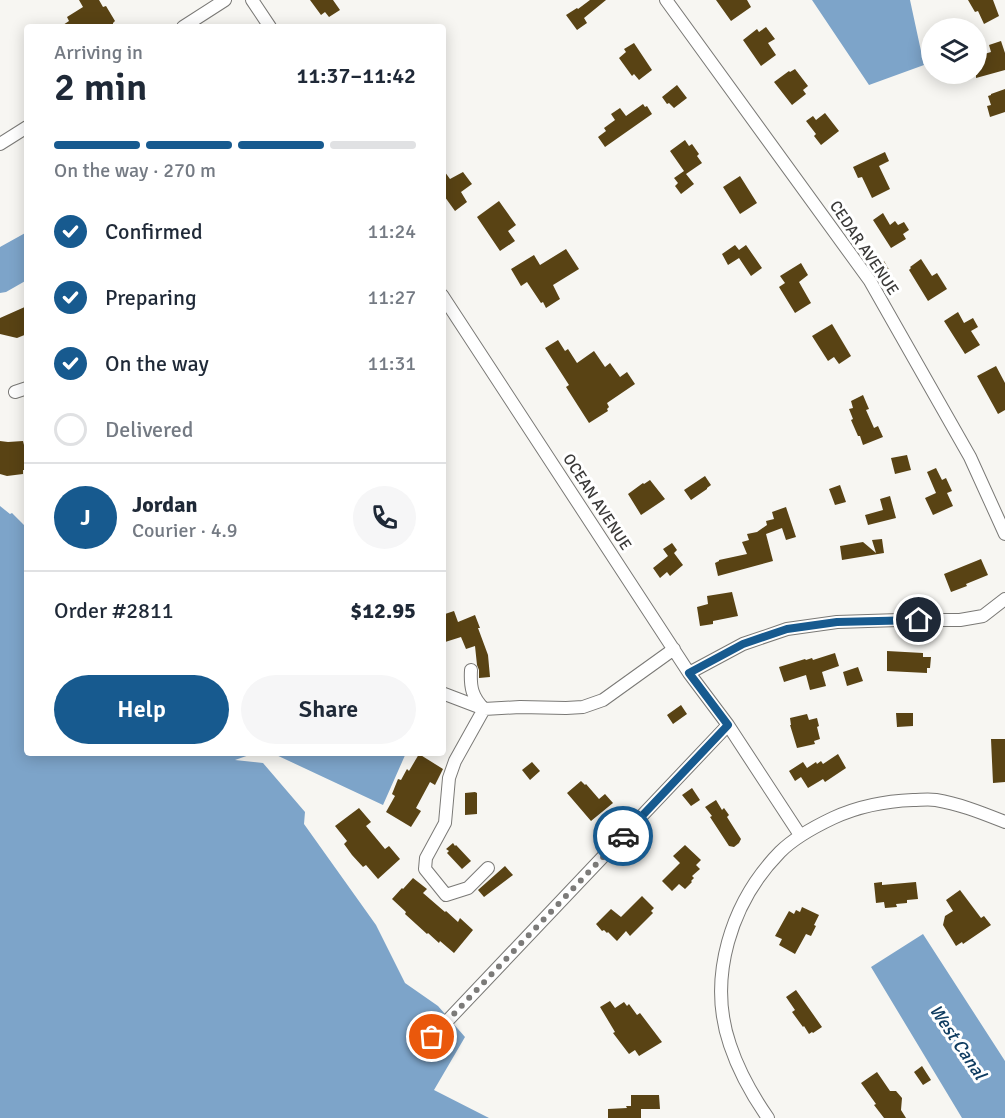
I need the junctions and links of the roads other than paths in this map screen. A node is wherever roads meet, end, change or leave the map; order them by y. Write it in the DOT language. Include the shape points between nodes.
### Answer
graph roads {
  1 [pos="225,0"];
  2 [pos="252,0"];
  3 [pos="666,0"];
  4 [pos="188,24"];
  5 [pos="268,24"];
  6 [pos="24,129"];
  7 [pos="0,144"];
  8 [pos="446,301"];
  9 [pos="1005,534"];
  10 [pos="1005,599"];
  11 [pos="674,649"];
  12 [pos="471,670"];
  13 [pos="689,673"];
  14 [pos="446,695"];
  15 [pos="484,709"];
  16 [pos="728,725"];
  17 [pos="1005,822"];
  18 [pos="800,835"];
  19 [pos="488,867"];
  20 [pos="432,1037"];
  21 [pos="768,1118"];
  1 -- 4 [label="street"];
  2 -- 5 [label="street"];
  3 -- 9 [label="street, CEDAR AVENUE" via="870,281 970,457"];
  6 -- 7 [label="street"];
  8 -- 11 [label="street, OCEAN AVENUE"];
  10 -- 13 [label="street" via="983,616 960,620 837,622 787,629 743,644"];
  11 -- 13 [label="street, OCEAN AVENUE"];
  11 -- 15 [label="street" via="603,700 566,708"];
  12 -- 15 [label="street" via="475,700"];
  13 -- 16 [label="street, OCEAN AVENUE"];
  14 -- 15 [label="street"];
  15 -- 19 [label="street" via="455,761 449,778 445,823 426,858 425,869 446,894 468,888"];
  16 -- 18 [label="street, OCEAN AVENUE"];
  16 -- 20 [label="street"];
  17 -- 18 [label="street" via="934,800 907,800 851,810"];
  18 -- 21 [label="street" via="780,852 744,899 724,952 721,980 729,1044"];
}
